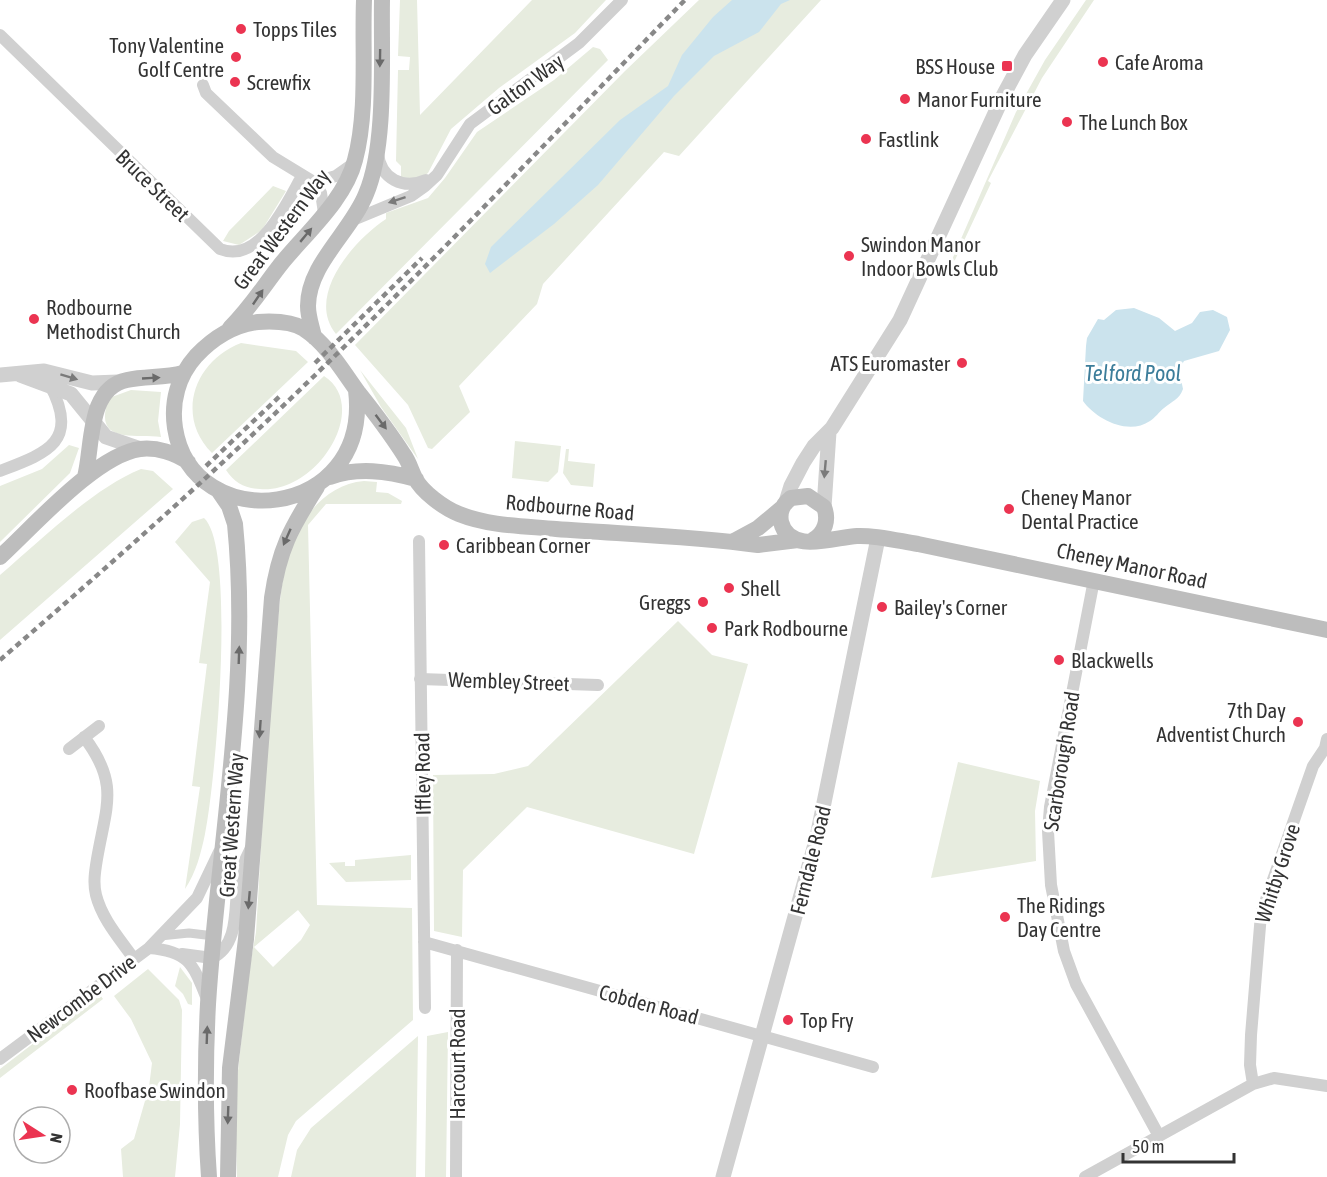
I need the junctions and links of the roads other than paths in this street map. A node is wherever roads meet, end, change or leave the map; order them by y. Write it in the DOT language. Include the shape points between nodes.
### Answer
graph roads {
  1 [pos="364,0"];
  2 [pos="382,0"];
  3 [pos="622,0"];
  4 [pos="1063,0"];
  5 [pos="0,35"];
  6 [pos="203,86"];
  7 [pos="378,152"];
  8 [pos="355,163"];
  9 [pos="437,175"];
  10 [pos="302,176"];
  11 [pos="314,182"];
  12 [pos="324,213"];
  13 [pos="353,220"];
  14 [pos="225,333"];
  15 [pos="314,337"];
  16 [pos="183,373"];
  17 [pos="0,375"];
  18 [pos="20,375"];
  19 [pos="118,382"];
  20 [pos="50,385"];
  21 [pos="356,390"];
  22 [pos="94,420"];
  23 [pos="829,432"];
  24 [pos="141,449"];
  25 [pos="188,462"];
  26 [pos="0,471"];
  27 [pos="85,477"];
  28 [pos="416,479"];
  29 [pos="323,482"];
  30 [pos="218,490"];
  31 [pos="784,505"];
  32 [pos="825,511"];
  33 [pos="857,536"];
  34 [pos="878,538"];
  35 [pos="805,540"];
  36 [pos="419,541"];
  37 [pos="734,541"];
  38 [pos="0,557"];
  39 [pos="1094,580"];
  40 [pos="1327,630"];
  41 [pos="420,679"];
  42 [pos="598,685"];
  43 [pos="99,726"];
  44 [pos="84,737"];
  45 [pos="1327,739"];
  46 [pos="69,749"];
  47 [pos="225,838"];
  48 [pos="254,842"];
  49 [pos="159,936"];
  50 [pos="214,936"];
  51 [pos="424,942"];
  52 [pos="149,948"];
  53 [pos="457,950"];
  54 [pos="182,954"];
  55 [pos="134,958"];
  56 [pos="212,958"];
  57 [pos="208,1003"];
  58 [pos="424,1008"];
  59 [pos="762,1035"];
  60 [pos="0,1059"];
  61 [pos="873,1067"];
  62 [pos="1253,1084"];
  63 [pos="1327,1086"];
  64 [pos="1159,1136"];
  65 [pos="209,1177"];
  66 [pos="228,1177"];
  67 [pos="456,1177"];
  68 [pos="723,1177"];
  69 [pos="1085,1177"];
  1 -- 8 [label="main road, Great Western Way" via="361,123"];
  2 -- 7 [label="main road, one-way"];
  3 -- 9 [label="street, Galton Way" via="579,43 470,124"];
  4 -- 23 [label="street" via="1004,94 900,320"];
  5 -- 10 [label="street, Bruce Street" via="220,249 239,251 263,237"];
  6 -- 10 [label="street" via="244,131"];
  7 -- 9 [label="street" via="383,171 399,183 413,185"];
  7 -- 13 [label="main road" via="372,180"];
  8 -- 11 [label="street" via="339,175"];
  8 -- 12 [label="main road, Great Western Way"];
  9 -- 13 [label="street, Galton Way, one-way" via="411,196"];
  10 -- 11 [label="street"];
  11 -- 12 [label="street" via="321,193"];
  14 -- 12 [label="main road, Great Western Way, one-way" via="252,306"];
  13 -- 15 [label="main road" via="317,272 310,290 308,308"];
  14 -- 15 [label="main road" via="245,324 275,322 295,325"];
  14 -- 16 [label="main road" via="201,351"];
  15 -- 21 [label="main road"];
  19 -- 16 [label="main road, one-way"];
  16 -- 25 [label="main road" via="174,419"];
  17 -- 18 [label="street"];
  18 -- 19 [label="street, one-way" via="51,372 92,383"];
  18 -- 20 [label="street"];
  19 -- 22 [label="main road" via="104,393"];
  20 -- 22 [label="street" via="75,396"];
  20 -- 26 [label="street" via="62,413 62,427 53,446"];
  21 -- 28 [label="main road, Rodbourne Road, one-way" via="394,440"];
  21 -- 29 [label="main road" via="358,412 351,442 339,467"];
  22 -- 24 [label="street" via="110,440"];
  22 -- 27 [label="main road"];
  23 -- 31 [label="street" via="814,446"];
  23 -- 32 [label="street, one-way"];
  24 -- 25 [label="main road" via="166,451"];
  24 -- 27 [label="main road" via="115,458"];
  25 -- 30 [label="main road"];
  27 -- 38 [label="main road"];
  28 -- 29 [label="main road" via="363,470 346,471"];
  28 -- 37 [label="main road, Rodbourne Road" via="451,510 487,522"];
  29 -- 30 [label="main road" via="284,498 263,501"];
  29 -- 48 [label="main road, Great Western Way, one-way" via="287,534 275,578 264,674"];
  47 -- 30 [label="main road, Great Western Way, one-way" via="238,666 239,591 235,524"];
  31 -- 32 [label="main road" via="797,496 808,496"];
  31 -- 35 [label="main road" via="784,530"];
  31 -- 37 [label="main road" via="758,528"];
  32 -- 33 [label="main road, Cheney Manor Road"];
  32 -- 35 [label="main road" via="823,531"];
  33 -- 34 [label="main road, Cheney Manor Road"];
  33 -- 35 [label="main road, Cheney Manor Road"];
  34 -- 39 [label="main road, Cheney Manor Road"];
  34 -- 59 [label="street, Ferndale Road" via="819,829"];
  35 -- 37 [label="main road, Rodbourne Road" via="758,545"];
  36 -- 41 [label="street, Iffley Road"];
  39 -- 40 [label="main road, Cheney Manor Road"];
  39 -- 64 [label="street, Scarborough Road" via="1050,807 1051,885 1059,930 1076,984"];
  41 -- 42 [label="street, Wembley Street"];
  41 -- 51 [label="street, Iffley Road"];
  43 -- 44 [label="street"];
  44 -- 46 [label="street"];
  44 -- 55 [label="street" via="102,762 108,787 95,873 96,896 106,919"];
  45 -- 62 [label="street, Whitby Grove" via="1313,766 1261,914 1251,1024"];
  47 -- 49 [label="street, Newcombe Drive" via="197,898"];
  47 -- 50 [label="main road, Great Western Way"];
  48 -- 56 [label="street" via="239,877 229,942 223,952"];
  48 -- 66 [label="main road, Great Western Way, one-way" via="230,1068"];
  49 -- 50 [label="street"];
  49 -- 52 [label="street, Newcombe Drive"];
  50 -- 56 [label="main road, Great Western Way"];
  51 -- 53 [label="street, Cobden Road"];
  51 -- 58 [label="street, Iffley Road"];
  52 -- 54 [label="street"];
  52 -- 55 [label="street, Newcombe Drive"];
  53 -- 59 [label="street, Cobden Road"];
  53 -- 67 [label="street, Harcourt Road"];
  54 -- 56 [label="street"];
  54 -- 57 [label="street" via="196,972"];
  55 -- 60 [label="street, Newcombe Drive"];
  56 -- 57 [label="main road, Great Western Way"];
  65 -- 57 [label="main road, Great Western Way, one-way"];
  59 -- 61 [label="street, Cobden Road"];
  59 -- 68 [label="street, Ferndale Road"];
  62 -- 63 [label="street" via="1280,1078"];
  62 -- 64 [label="street"];
  64 -- 69 [label="street"];
}
